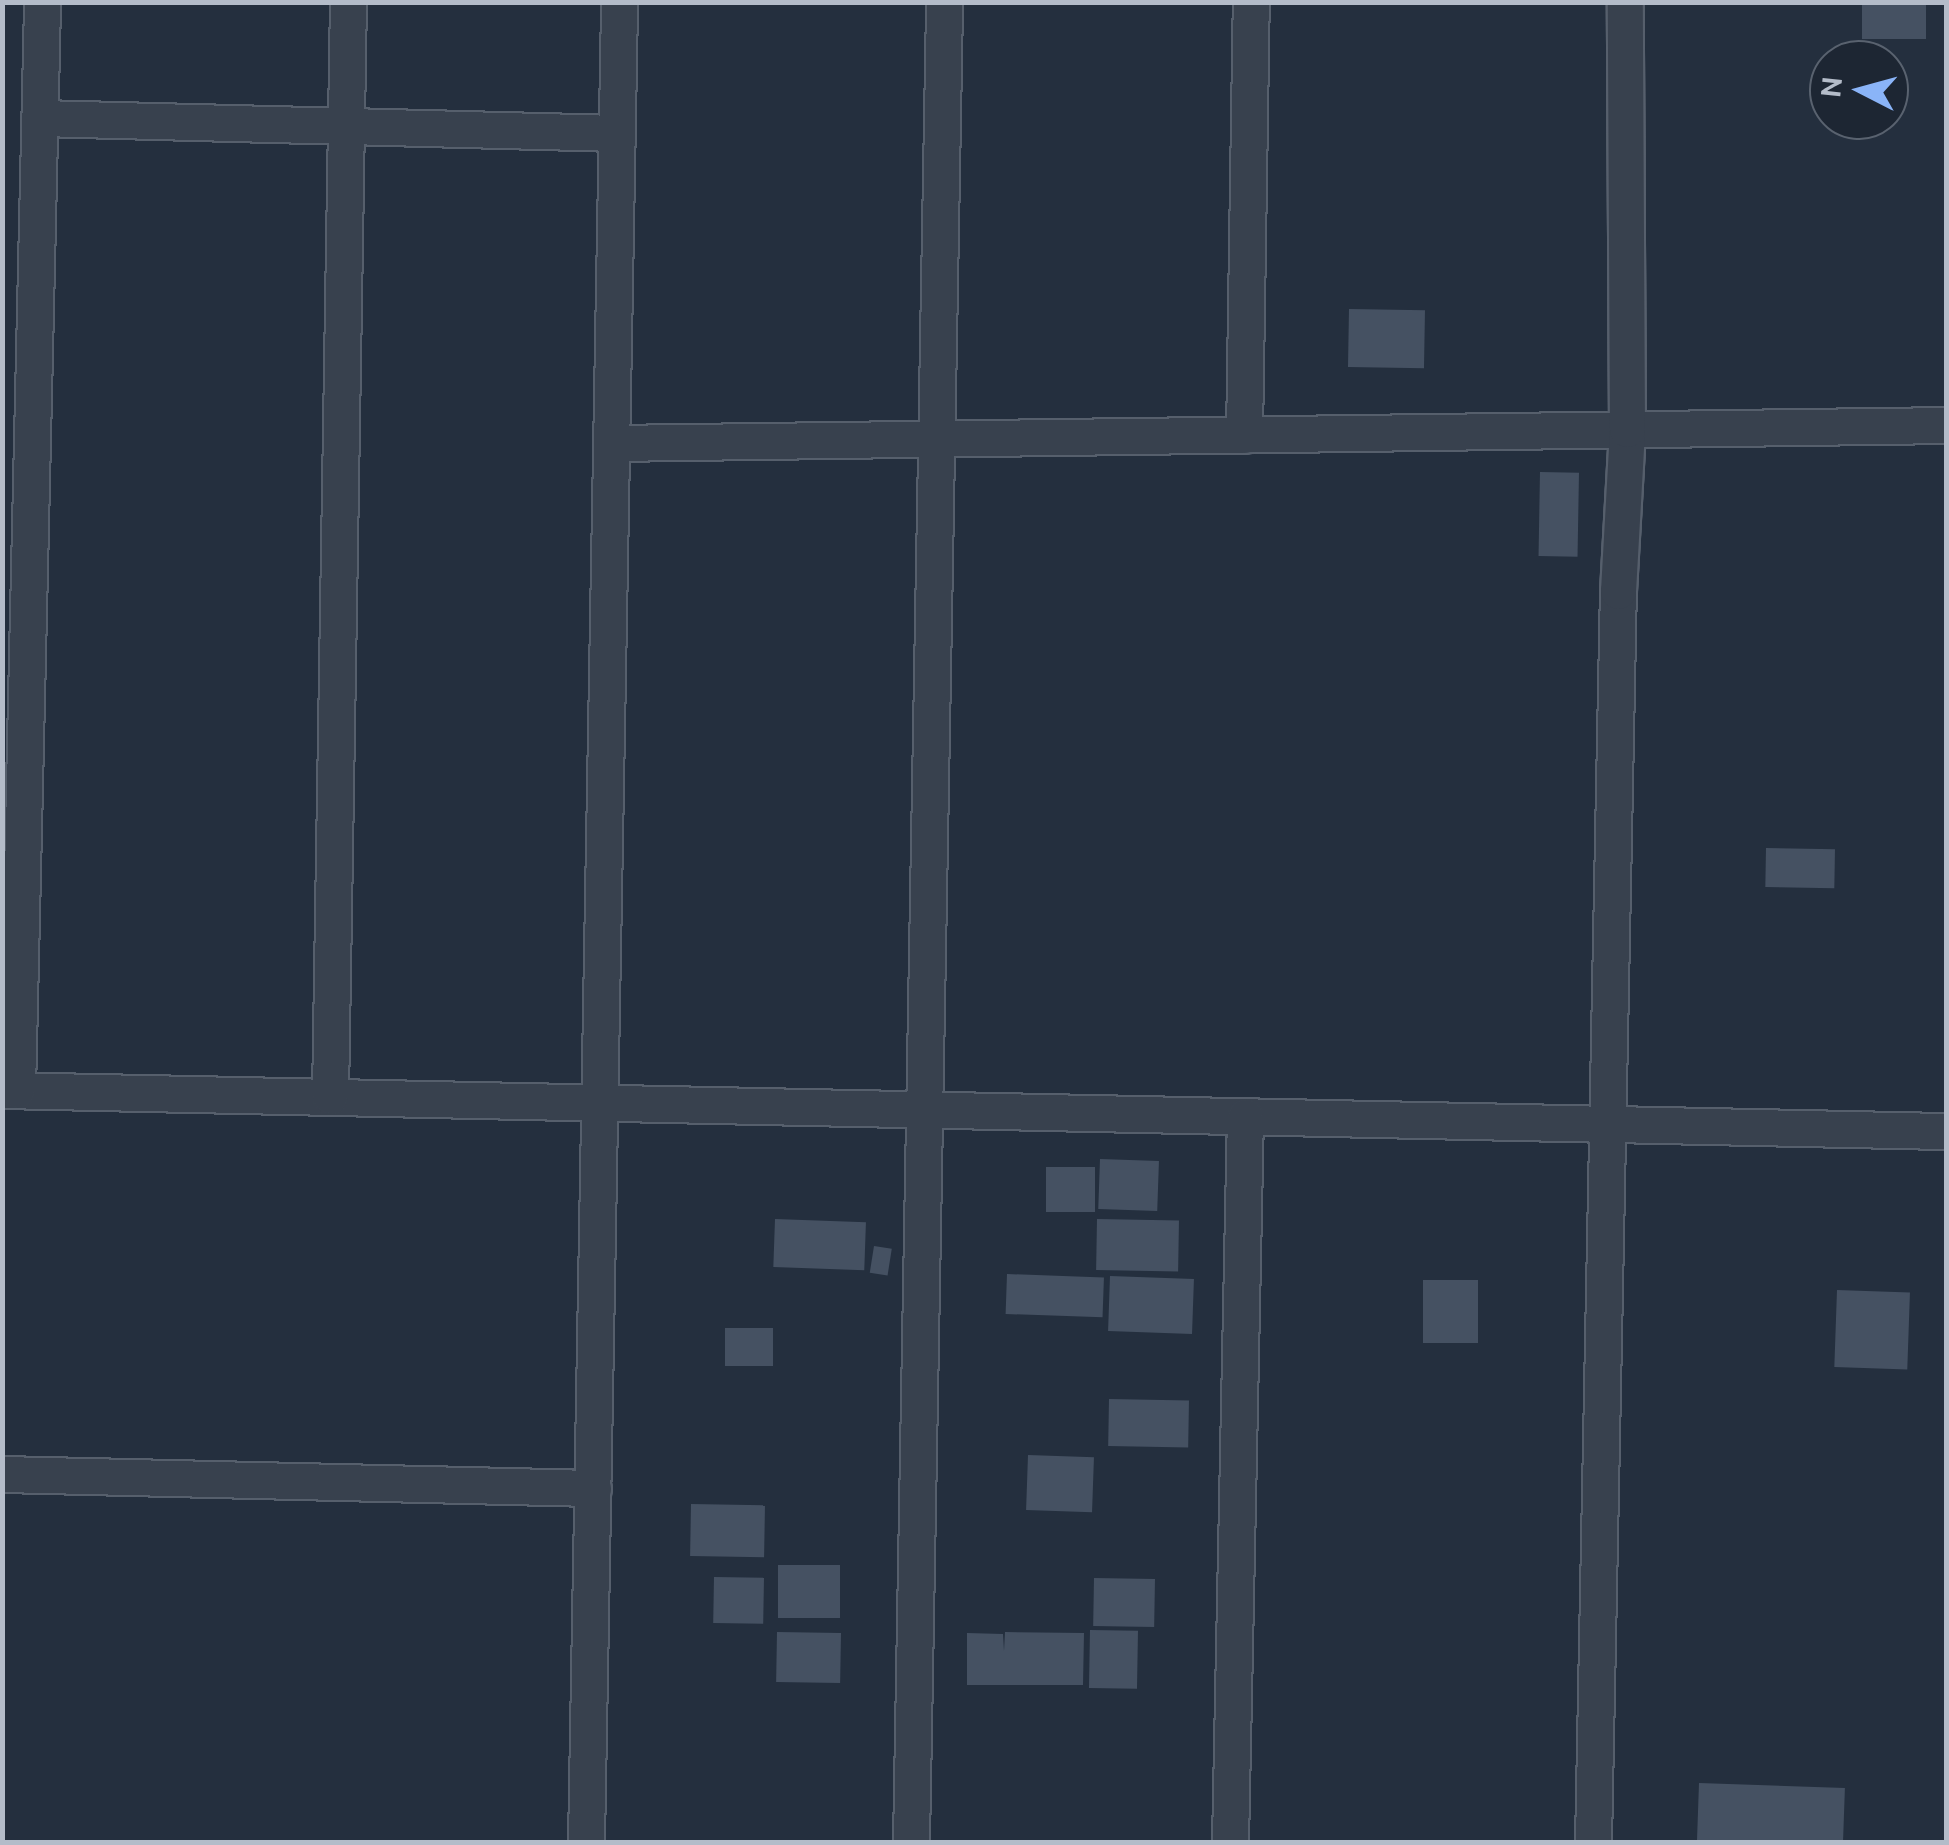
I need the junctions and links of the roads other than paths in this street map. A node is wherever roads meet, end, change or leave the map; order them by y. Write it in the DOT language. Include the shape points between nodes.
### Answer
graph roads {
  1 [pos="42,2"];
  2 [pos="348,2"];
  3 [pos="619,2"];
  4 [pos="944,2"];
  5 [pos="1251,2"];
  6 [pos="1625,2"];
  7 [pos="40,118"];
  8 [pos="346,124"];
  9 [pos="617,133"];
  10 [pos="1946,426"];
  11 [pos="1626,429"];
  12 [pos="1244,435"];
  13 [pos="936,440"];
  14 [pos="611,444"];
  15 [pos="10,1090"];
  16 [pos="330,1096"];
  17 [pos="600,1102"];
  18 [pos="924,1110"];
  19 [pos="1245,1116"];
  20 [pos="1610,1124"];
  21 [pos="1946,1131"];
  22 [pos="2,1474"];
  23 [pos="593,1488"];
  24 [pos="586,1842"];
  25 [pos="911,1842"];
  26 [pos="1230,1842"];
  27 [pos="1593,1842"];
  1 -- 7 [label="street"];
  2 -- 8 [label="street"];
  3 -- 9 [label="street"];
  4 -- 13 [label="street"];
  5 -- 12 [label="street"];
  6 -- 11 [label="street"];
  7 -- 8 [label="street"];
  7 -- 15 [label="street"];
  8 -- 9 [label="street"];
  8 -- 16 [label="street"];
  9 -- 14 [label="street"];
  10 -- 11 [label="street"];
  11 -- 12 [label="street"];
  11 -- 20 [label="street"];
  12 -- 13 [label="street"];
  13 -- 14 [label="street"];
  13 -- 18 [label="street"];
  14 -- 17 [label="street"];
  15 -- 16 [label="street"];
  16 -- 17 [label="street"];
  17 -- 18 [label="street"];
  17 -- 23 [label="street"];
  18 -- 19 [label="street"];
  18 -- 25 [label="street"];
  19 -- 20 [label="street"];
  19 -- 26 [label="street"];
  20 -- 21 [label="street"];
  20 -- 27 [label="street"];
  22 -- 23 [label="street"];
  23 -- 24 [label="street"];
}
